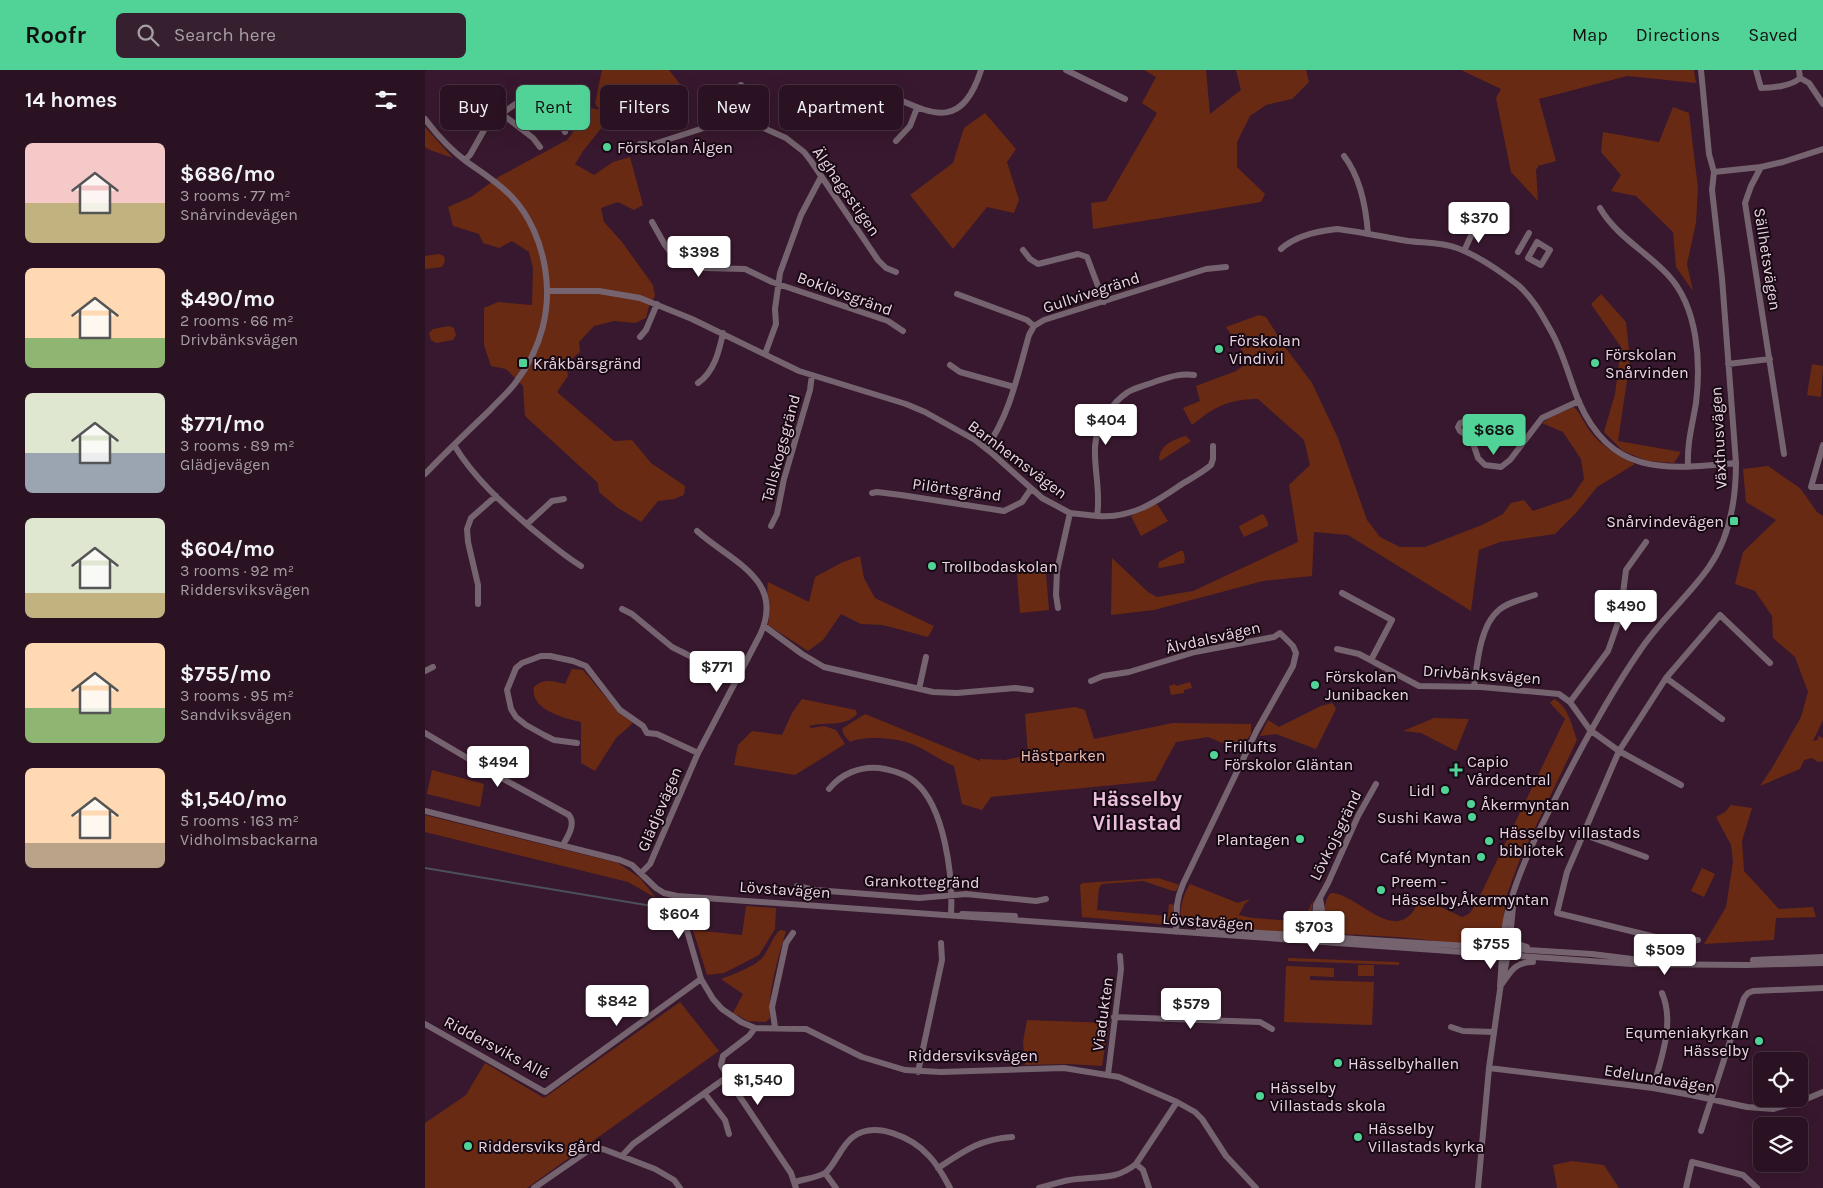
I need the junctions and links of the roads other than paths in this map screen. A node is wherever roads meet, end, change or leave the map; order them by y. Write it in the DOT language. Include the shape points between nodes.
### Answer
graph roads {
  1 [pos="981,70"];
  2 [pos="1066,70"];
  3 [pos="1701,70"];
  4 [pos="1756,70"];
  5 [pos="1799,70"];
  6 [pos="1800,78"];
  7 [pos="1125,99"];
  8 [pos="903,101"];
  9 [pos="1823,104"];
  10 [pos="917,108"];
  11 [pos="506,111"];
  12 [pos="425,118"];
  13 [pos="506,118"];
  14 [pos="483,130"];
  15 [pos="700,130"];
  16 [pos="768,130"];
  17 [pos="565,132"];
  18 [pos="896,142"];
  19 [pos="639,144"];
  20 [pos="540,147"];
  21 [pos="1823,149"];
  22 [pos="1344,156"];
  23 [pos="465,160"];
  24 [pos="1761,167"];
  25 [pos="1714,172"];
  26 [pos="821,177"];
  27 [pos="1600,208"];
  28 [pos="652,222"];
  29 [pos="1475,227"];
  30 [pos="1529,233"];
  31 [pos="1368,234"];
  32 [pos="1281,249"];
  33 [pos="1023,250"];
  34 [pos="1464,251"];
  35 [pos="1518,252"];
  36 [pos="1226,266"];
  37 [pos="896,272"];
  38 [pos="777,284"];
  39 [pos="548,291"];
  40 [pos="957,294"];
  41 [pos="1104,302"];
  42 [pos="657,304"];
  43 [pos="1034,326"];
  44 [pos="903,331"];
  45 [pos="723,333"];
  46 [pos="640,337"];
  47 [pos="765,354"];
  48 [pos="1770,359"];
  49 [pos="1728,364"];
  50 [pos="949,365"];
  51 [pos="1194,375"];
  52 [pos="812,376"];
  53 [pos="699,383"];
  54 [pos="1014,387"];
  55 [pos="1579,401"];
  56 [pos="1471,438"];
  57 [pos="454,445"];
  58 [pos="1823,445"];
  59 [pos="1213,446"];
  60 [pos="986,448"];
  61 [pos="1784,454"];
  62 [pos="1736,463"];
  63 [pos="1688,467"];
  64 [pos="425,474"];
  65 [pos="1823,487"];
  66 [pos="1031,489"];
  67 [pos="872,493"];
  68 [pos="496,496"];
  69 [pos="564,499"];
  70 [pos="1070,513"];
  71 [pos="1097,516"];
  72 [pos="527,524"];
  73 [pos="771,526"];
  74 [pos="697,531"];
  75 [pos="1646,542"];
  76 [pos="581,566"];
  77 [pos="1342,593"];
  78 [pos="1535,596"];
  79 [pos="479,604"];
  80 [pos="1059,608"];
  81 [pos="621,609"];
  82 [pos="765,626"];
  83 [pos="1337,649"];
  84 [pos="926,657"];
  85 [pos="1371,660"];
  86 [pos="1770,664"];
  87 [pos="433,667"];
  88 [pos="425,671"];
  89 [pos="1666,678"];
  90 [pos="737,680"];
  91 [pos="1091,681"];
  92 [pos="1474,687"];
  93 [pos="919,689"];
  94 [pos="1031,690"];
  95 [pos="1570,702"];
  96 [pos="1722,719"];
  97 [pos="1590,730"];
  98 [pos="425,733"];
  99 [pos="577,743"];
  100 [pos="1619,750"];
  101 [pos="698,753"];
  102 [pos="1376,784"];
  103 [pos="1681,785"];
  104 [pos="829,789"];
  105 [pos="425,811"];
  106 [pos="1582,834"];
  107 [pos="563,845"];
  108 [pos="1646,857"];
  109 [pos="641,873"];
  110 [pos="797,886"];
  111 [pos="677,896"];
  112 [pos="952,896"];
  113 [pos="1513,896"];
  114 [pos="1046,898"];
  115 [pos="951,914"];
  116 [pos="1511,928"];
  117 [pos="1176,930"];
  118 [pos="793,933"];
  119 [pos="1317,938"];
  120 [pos="1697,940"];
  121 [pos="941,943"];
  122 [pos="1552,951"];
  123 [pos="1505,952"];
  124 [pos="1120,956"];
  125 [pos="1823,957"];
  126 [pos="1545,959"];
  127 [pos="1823,963"];
  128 [pos="701,979"];
  129 [pos="1500,986"];
  130 [pos="1823,988"];
  131 [pos="1662,993"];
  132 [pos="1115,1016"];
  133 [pos="425,1024"];
  134 [pos="775,1027"];
  135 [pos="1451,1027"];
  136 [pos="755,1028"];
  137 [pos="1272,1029"];
  138 [pos="1494,1032"];
  139 [pos="1489,1068"];
  140 [pos="918,1072"];
  141 [pos="1108,1075"];
  142 [pos="727,1077"];
  143 [pos="1653,1088"];
  144 [pos="1823,1092"];
  145 [pos="705,1094"];
  146 [pos="1711,1100"];
  147 [pos="1177,1102"];
  148 [pos="1701,1131"];
  149 [pos="729,1134"];
  150 [pos="1012,1137"];
  151 [pos="622,1156"];
  152 [pos="1136,1164"];
  153 [pos="938,1168"];
  154 [pos="825,1173"];
  155 [pos="795,1185"];
  156 [pos="534,1188"];
  157 [pos="680,1188"];
  158 [pos="836,1188"];
  159 [pos="950,1188"];
  160 [pos="1039,1188"];
  161 [pos="1149,1188"];
  162 [pos="1256,1188"];
  163 [pos="1478,1188"];
  164 [pos="1686,1188"];
  165 [pos="1757,1188"];
  1 -- 10 [label="street" via="963,106 952,112"];
  2 -- 7 [label="street"];
  3 -- 25 [label="street, Växthusvägen" via="1709,154"];
  4 -- 6 [label="street" via="1761,88 1796,82"];
  5 -- 6 [label="street"];
  6 -- 9 [label="street" via="1809,83"];
  8 -- 10 [label="street"];
  10 -- 18 [label="street" via="910,126"];
  11 -- 17 [label="street" via="528,100 559,122"];
  12 -- 23 [label="street"];
  13 -- 20 [label="street"];
  14 -- 23 [label="street"];
  15 -- 19 [label="street, Älghagsstigen" via="654,144"];
  16 -- 26 [label="street, Älghagsstigen" via="795,145"];
  21 -- 24 [label="street"];
  22 -- 31 [label="street" via="1351,165 1365,202"];
  23 -- 39 [label="street" via="499,185 523,211 539,241"];
  24 -- 25 [label="street"];
  24 -- 48 [label="street, Sällhetsvägen" via="1745,203"];
  25 -- 49 [label="street, Växthusvägen" via="1711,190"];
  26 -- 37 [label="street, Älghagsstigen" via="878,260"];
  26 -- 38 [label="street" via="801,215"];
  27 -- 63 [label="street" via="1610,223 1668,275 1687,304 1698,369 1687,444"];
  28 -- 38 [label="street, Boklövsgränd" via="665,245 682,261 704,268 745,269"];
  29 -- 34 [label="street"];
  30 -- 35 [label="street"];
  31 -- 32 [label="street" via="1324,230 1290,241"];
  31 -- 34 [label="street" via="1451,246"];
  33 -- 41 [label="street" via="1038,264 1083,254 1091,262"];
  34 -- 55 [label="street" via="1519,286 1541,312 1560,346"];
  36 -- 41 [label="street, Gullvivegränd" via="1206,268"];
  38 -- 44 [label="street, Boklövsgränd" via="888,321"];
  38 -- 47 [label="street" via="776,324"];
  39 -- 42 [label="street, Barnhemsvägen" via="615,293"];
  39 -- 57 [label="street" via="542,333 516,383"];
  40 -- 43 [label="street" via="1027,320"];
  41 -- 43 [label="street, Gullvivegränd" via="1043,320"];
  42 -- 45 [label="street, Barnhemsvägen"];
  42 -- 46 [label="street"];
  43 -- 54 [label="street, Gullvivegränd"];
  45 -- 47 [label="street, Barnhemsvägen"];
  45 -- 53 [label="street" via="712,368"];
  47 -- 52 [label="street, Barnhemsvägen"];
  48 -- 49 [label="street"];
  48 -- 61 [label="street, Sällhetsvägen"];
  49 -- 62 [label="street, Växthusvägen"];
  50 -- 54 [label="street" via="960,372"];
  51 -- 71 [label="street" via="1180,374 1135,389 1106,416 1095,446"];
  52 -- 60 [label="street, Barnhemsvägen" via="933,415"];
  52 -- 73 [label="street, Tallskogsgränd" via="777,514"];
  54 -- 60 [label="street, Gullvivegränd" via="996,435"];
  55 -- 56 [label="street" via="1542,418 1501,467 1485,465 1478,458"];
  55 -- 63 [label="street" via="1602,439 1624,456 1667,467"];
  57 -- 64 [label="street"];
  57 -- 68 [label="street"];
  58 -- 65 [label="street" via="1811,487"];
  59 -- 71 [label="street" via="1213,458 1207,468 1152,503 1129,514"];
  60 -- 66 [label="street, Barnhemsvägen"];
  62 -- 63 [label="street"];
  62 -- 97 [label="street, Växthusvägen" via="1733,509 1710,566 1640,650"];
  66 -- 67 [label="street, Pilörtsgränd" via="1022,502 1004,511"];
  66 -- 70 [label="street, Barnhemsvägen"];
  68 -- 72 [label="street"];
  68 -- 79 [label="street" via="471,518 467,529"];
  69 -- 72 [label="street" via="552,501"];
  70 -- 71 [label="street"];
  70 -- 80 [label="street, Barnhemsvägen" via="1057,571"];
  72 -- 76 [label="street"];
  74 -- 82 [label="street, Glädjevägen" via="749,570 757,581 766,601"];
  75 -- 95 [label="street" via="1626,570 1620,617 1608,650"];
  77 -- 85 [label="street" via="1392,620"];
  78 -- 92 [label="street" via="1500,608 1491,618 1485,630"];
  81 -- 90 [label="street" via="673,648"];
  82 -- 90 [label="street, Glädjevägen"];
  82 -- 93 [label="street" via="824,667"];
  83 -- 85 [label="street, Drivbänksvägen"];
  84 -- 93 [label="street"];
  85 -- 92 [label="street, Drivbänksvägen" via="1419,686"];
  86 -- 89 [label="street" via="1720,615"];
  87 -- 88 [label="street"];
  89 -- 96 [label="street"];
  89 -- 100 [label="street"];
  90 -- 101 [label="street, Glädjevägen"];
  91 -- 117 [label="street, Älvdalsvägen" via="1195,652 1280,633 1296,653 1281,691 1257,730 1179,895"];
  92 -- 95 [label="street, Drivbänksvägen" via="1559,694"];
  93 -- 94 [label="street" via="957,693 1015,688"];
  95 -- 97 [label="street"];
  97 -- 100 [label="street"];
  97 -- 113 [label="street, Växthusvägen" via="1533,842"];
  98 -- 107 [label="street" via="569,815 572,824"];
  99 -- 101 [label="street, Glädjevägen" via="554,740 516,717 507,690 521,663 550,656 585,666 620,710 643,726 647,733 657,734"];
  100 -- 103 [label="street"];
  100 -- 106 [label="street"];
  101 -- 109 [label="street, Glädjevägen" via="650,864"];
  102 -- 119 [label="street, Lövkojsgränd" via="1316,905"];
  104 -- 112 [label="street" via="841,778 865,768 894,771 917,783 939,821 951,874"];
  105 -- 107 [label="street, Lövstavägen"];
  106 -- 108 [label="street"];
  106 -- 120 [label="street" via="1567,872 1557,913 1680,943"];
  107 -- 109 [label="street, Lövstavägen" via="621,860"];
  109 -- 111 [label="street, Lövstavägen" via="656,888"];
  110 -- 112 [label="street, Grankottegränd" via="919,898"];
  111 -- 115 [label="street, Lövstavägen"];
  111 -- 128 [label="street, Riddersviksvägen"];
  112 -- 114 [label="street, Grankottegränd" via="966,894 1036,901"];
  112 -- 115 [label="street"];
  113 -- 116 [label="street, Växthusvägen"];
  113 -- 123 [label="street, Växthusvägen" via="1507,915"];
  115 -- 117 [label="street, Lövstavägen" via="969,918"];
  116 -- 122 [label="street" via="1518,944"];
  116 -- 123 [label="street, Växthusvägen"];
  117 -- 119 [label="street, Lövstavägen"];
  118 -- 134 [label="street" via="786,943 772,1006"];
  119 -- 123 [label="street, Lövstavägen"];
  121 -- 140 [label="street" via="942,960"];
  122 -- 123 [label="street, Lövstavägen"];
  122 -- 125 [label="street, Lövstavägen" via="1682,961"];
  123 -- 126 [label="street, Lövstavägen"];
  123 -- 129 [label="street"];
  124 -- 132 [label="street, Viadukten"];
  126 -- 127 [label="street, Lövstavägen" via="1683,965"];
  126 -- 129 [label="street" via="1517,965"];
  128 -- 133 [label="street, Riddersviks Allé" via="545,1092"];
  128 -- 136 [label="street, Riddersviksvägen" via="721,1009"];
  129 -- 138 [label="street"];
  130 -- 146 [label="street" via="1748,993"];
  131 -- 143 [label="street" via="1667,1014 1665,1044"];
  132 -- 137 [label="street" via="1260,1022"];
  132 -- 141 [label="street, Viadukten"];
  134 -- 136 [label="street, Riddersviksvägen"];
  134 -- 140 [label="street, Riddersviksvägen" via="805,1029 873,1062"];
  135 -- 138 [label="street" via="1463,1031"];
  136 -- 142 [label="street" via="723,1056 721,1065"];
  138 -- 139 [label="street"];
  139 -- 143 [label="street, Edelundavägen"];
  139 -- 163 [label="street"];
  140 -- 141 [label="street, Riddersviksvägen" via="1041,1068"];
  141 -- 147 [label="street, Riddersviksvägen"];
  142 -- 145 [label="street"];
  142 -- 155 [label="street"];
  143 -- 146 [label="street, Edelundavägen"];
  144 -- 146 [label="street, Edelundavägen" via="1773,1109"];
  145 -- 149 [label="street" via="725,1120"];
  145 -- 151 [label="street" via="633,1144"];
  146 -- 148 [label="street"];
  147 -- 152 [label="street"];
  147 -- 162 [label="street, Riddersviksvägen" via="1202,1119 1226,1156"];
  150 -- 153 [label="street" via="994,1138 974,1145"];
  151 -- 156 [label="street" via="603,1149 589,1150"];
  151 -- 157 [label="street" via="655,1169 674,1180"];
  152 -- 160 [label="street" via="1118,1175 1075,1179"];
  152 -- 161 [label="street" via="1143,1170"];
  153 -- 154 [label="street" via="930,1156 906,1138 873,1130 851,1138"];
  153 -- 159 [label="street"];
  154 -- 155 [label="street"];
  154 -- 158 [label="street"];
  164 -- 165 [label="street" via="1692,1162 1743,1175"];
}
